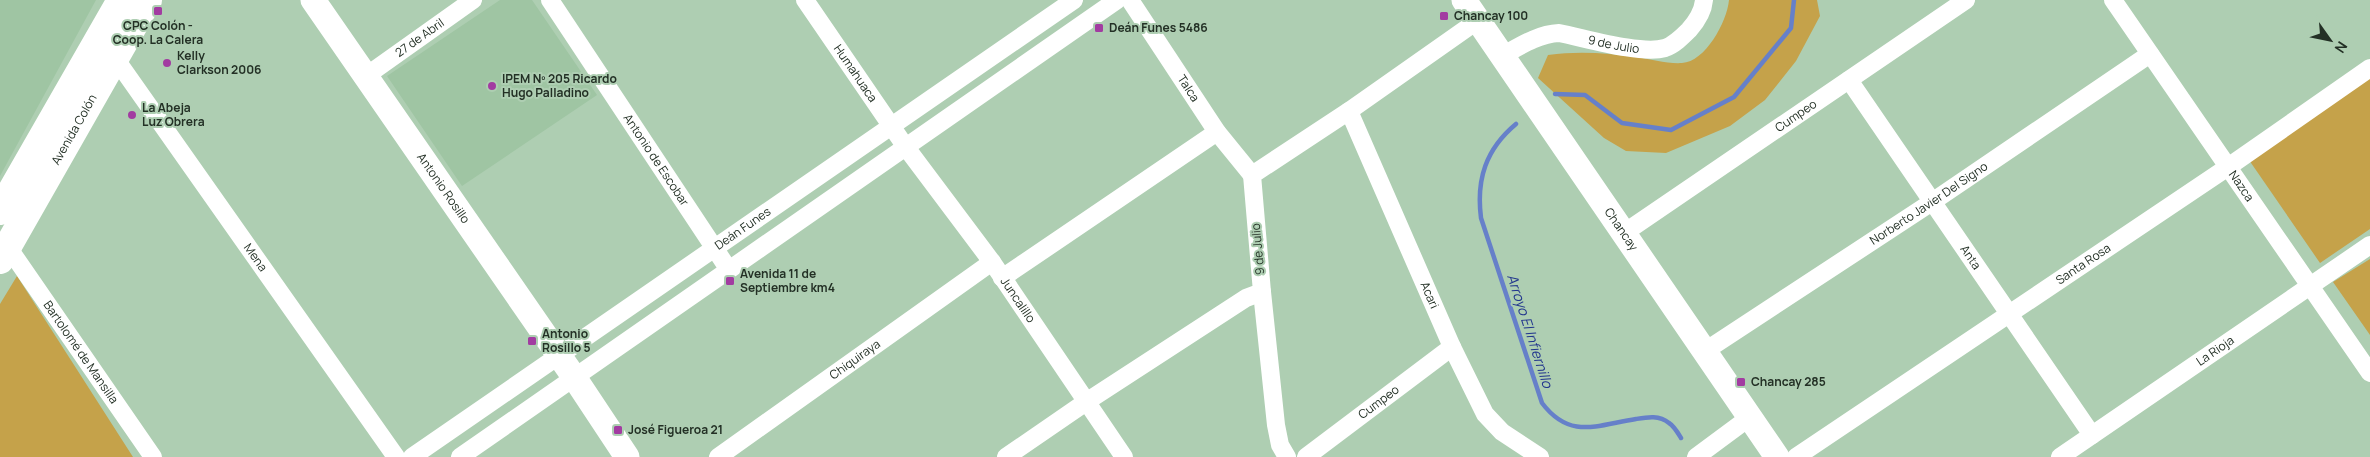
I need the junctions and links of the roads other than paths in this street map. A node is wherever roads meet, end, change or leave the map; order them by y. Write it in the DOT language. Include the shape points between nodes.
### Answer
graph roads {
  1 [pos="121,0"];
  2 [pos="148,0"];
  3 [pos="313,0"];
  4 [pos="473,0"];
  5 [pos="550,0"];
  6 [pos="805,0"];
  7 [pos="1074,0"];
  8 [pos="1117,0"];
  9 [pos="1130,0"];
  10 [pos="1464,0"];
  11 [pos="1704,0"];
  12 [pos="1966,0"];
  13 [pos="2113,0"];
  14 [pos="1478,21"];
  15 [pos="2150,54"];
  16 [pos="1502,56"];
  17 [pos="115,58"];
  18 [pos="2370,68"];
  19 [pos="366,76"];
  20 [pos="1849,80"];
  21 [pos="1349,111"];
  22 [pos="891,126"];
  23 [pos="1217,132"];
  24 [pos="905,146"];
  25 [pos="2228,167"];
  26 [pos="1252,175"];
  27 [pos="1932,202"];
  28 [pos="0,211"];
  29 [pos="1624,233"];
  30 [pos="2370,245"];
  31 [pos="715,248"];
  32 [pos="4,254"];
  33 [pos="992,262"];
  34 [pos="729,270"];
  35 [pos="1002,278"];
  36 [pos="2310,286"];
  37 [pos="1262,292"];
  38 [pos="2010,314"];
  39 [pos="1452,347"];
  40 [pos="1705,351"];
  41 [pos="560,355"];
  42 [pos="2370,373"];
  43 [pos="574,376"];
  44 [pos="1086,402"];
  45 [pos="1750,417"];
  46 [pos="2092,435"];
  47 [pos="1314,455"];
  48 [pos="153,457"];
  49 [pos="396,457"];
  50 [pos="412,457"];
  51 [pos="460,457"];
  52 [pos="627,457"];
  53 [pos="718,457"];
  54 [pos="1006,457"];
  55 [pos="1124,457"];
  56 [pos="1287,457"];
  57 [pos="1540,457"];
  58 [pos="1696,457"];
  59 [pos="1777,457"];
  60 [pos="1796,457"];
  61 [pos="2060,457"];
  1 -- 28 [label="main road, Avenida Colón"];
  2 -- 17 [label="main road, Avenida Colón"];
  3 -- 19 [label="main road, Antonio Rosillo"];
  4 -- 19 [label="street, 27 de Abril"];
  5 -- 31 [label="street, Antonio de Escobar"];
  6 -- 22 [label="street, Humahuaca"];
  7 -- 22 [label="street, Deán Funes"];
  8 -- 24 [label="street, Deán Funes"];
  9 -- 23 [label="street, Talca"];
  10 -- 14 [label="main road, Chancay"];
  11 -- 16 [label="street, 9 de Julio" via="1696,22 1666,48 1650,50 1559,33 1535,38"];
  12 -- 20 [label="street, Cumpeo"];
  13 -- 15 [label="street, Nazca"];
  14 -- 16 [label="main road, Chancay"];
  14 -- 21 [label="street"];
  15 -- 25 [label="street, Nazca"];
  15 -- 27 [label="street, Norberto Javier Del Signo"];
  16 -- 29 [label="main road, Chancay"];
  17 -- 32 [label="main road, Avenida Colón"];
  17 -- 49 [label="street, Mena"];
  18 -- 25 [label="street, Santa Rosa"];
  19 -- 41 [label="main road, Antonio Rosillo"];
  20 -- 27 [label="street, Anta"];
  20 -- 29 [label="street, Cumpeo"];
  21 -- 26 [label="street"];
  21 -- 39 [label="street, Acari"];
  22 -- 24 [label="street, Humahuaca"];
  22 -- 31 [label="street, Deán Funes"];
  23 -- 26 [label="street, Talca"];
  23 -- 35 [label="street"];
  24 -- 33 [label="street, Juncalillo"];
  24 -- 34 [label="street, Deán Funes"];
  25 -- 36 [label="street, Nazca"];
  25 -- 38 [label="street, Santa Rosa"];
  26 -- 37 [label="street, 9 de Julio"];
  27 -- 38 [label="street, Anta"];
  27 -- 40 [label="street, Norberto Javier Del Signo"];
  29 -- 40 [label="main road, Chancay"];
  30 -- 36 [label="street, La Rioja"];
  31 -- 34 [label="street, Antonio de Escobar"];
  31 -- 41 [label="street, Deán Funes"];
  32 -- 48 [label="street, Bartolomé de Mansilla"];
  33 -- 35 [label="street, Juncalillo"];
  33 -- 53 [label="street, Chiquiraya"];
  34 -- 43 [label="street, Deán Funes"];
  35 -- 44 [label="street, Juncalillo"];
  36 -- 42 [label="street, Nazca"];
  36 -- 46 [label="street, La Rioja"];
  37 -- 44 [label="street, 9 de Julio" via="1246,298"];
  37 -- 56 [label="street" via="1276,425 1280,445"];
  38 -- 46 [label="street, Anta"];
  38 -- 60 [label="street, Santa Rosa"];
  39 -- 47 [label="street, Cumpeo"];
  39 -- 57 [label="street, Acari" via="1485,414 1502,432"];
  40 -- 45 [label="main road, Chancay"];
  41 -- 43 [label="main road, Antonio Rosillo"];
  41 -- 50 [label="street, Deán Funes"];
  43 -- 51 [label="street, Deán Funes"];
  43 -- 52 [label="main road, Antonio Rosillo"];
  44 -- 54 [label="street, 9 de Julio"];
  44 -- 55 [label="street, Juncalillo"];
  45 -- 58 [label="street"];
  45 -- 59 [label="main road, Chancay"];
  46 -- 61 [label="street, La Rioja"];
}
